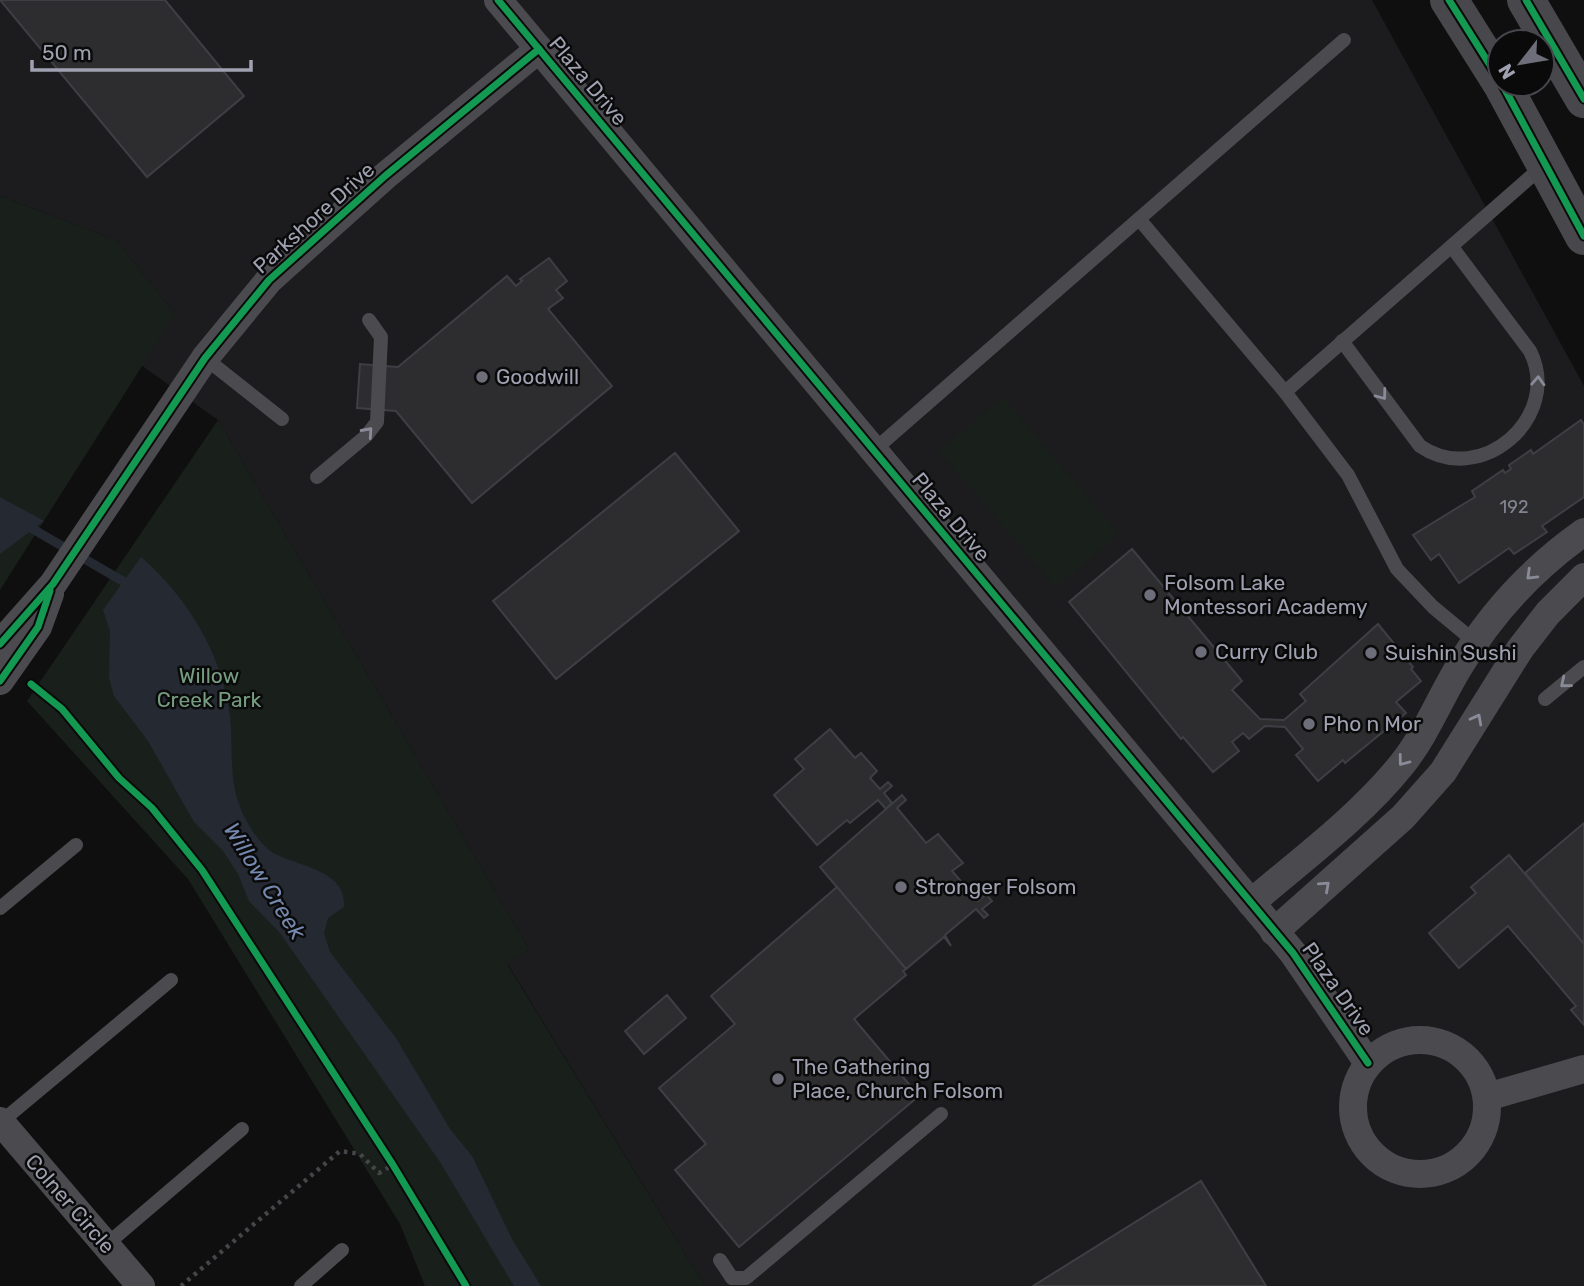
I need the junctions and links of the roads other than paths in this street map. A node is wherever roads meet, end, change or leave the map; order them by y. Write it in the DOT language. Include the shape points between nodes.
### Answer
graph roads {
  1 [pos="498,0"];
  2 [pos="1449,0"];
  3 [pos="1526,0"];
  4 [pos="1344,40"];
  5 [pos="539,49"];
  6 [pos="1486,58"];
  7 [pos="1510,98"];
  8 [pos="1584,99"];
  9 [pos="1547,163"];
  10 [pos="1139,219"];
  11 [pos="1584,236"];
  12 [pos="1452,247"];
  13 [pos="369,320"];
  14 [pos="1342,341"];
  15 [pos="205,358"];
  16 [pos="1285,392"];
  17 [pos="282,419"];
  18 [pos="873,451"];
  19 [pos="317,477"];
  20 [pos="1584,532"];
  21 [pos="1584,578"];
  22 [pos="53,584"];
  23 [pos="1474,641"];
  24 [pos="0,644"];
  25 [pos="1584,667"];
  26 [pos="0,681"];
  27 [pos="1545,699"];
  28 [pos="76,845"];
  29 [pos="1251,903"];
  30 [pos="0,908"];
  31 [pos="1274,932"];
  32 [pos="172,979"];
  33 [pos="1368,1063"];
  34 [pos="1584,1069"];
  35 [pos="1487,1097"];
  36 [pos="941,1114"];
  37 [pos="0,1121"];
  38 [pos="242,1129"];
  39 [pos="106,1245"];
  40 [pos="342,1250"];
  41 [pos="720,1260"];
  42 [pos="141,1286"];
  43 [pos="301,1286"];
  1 -- 5 [label="street, Plaza Drive"];
  2 -- 6 [label="main road"];
  3 -- 8 [label="main road"];
  4 -- 10 [label="lane"];
  5 -- 15 [label="street, Parkshore Drive" via="269,280"];
  5 -- 18 [label="street, Plaza Drive"];
  7 -- 9 [label="main road"];
  9 -- 11 [label="main road"];
  9 -- 12 [label="lane"];
  10 -- 16 [label="lane"];
  10 -- 18 [label="lane"];
  12 -- 14 [label="lane"];
  14 -- 12 [label="lane, one-way" via="1420,446 1430,453 1474,457 1506,443 1529,418 1540,380 1538,367"];
  19 -- 13 [label="lane, one-way" via="377,422 381,337"];
  14 -- 16 [label="lane"];
  15 -- 17 [label="lane"];
  15 -- 22 [label="street, Parkshore Drive"];
  16 -- 23 [label="lane" via="1348,475 1397,569"];
  18 -- 29 [label="street, Plaza Drive"];
  20 -- 23 [label="street, one-way" via="1508,597"];
  31 -- 21 [label="street, one-way" via="1403,817 1435,781 1520,649"];
  22 -- 24 [label="street, Parkshore Drive"];
  22 -- 26 [label="street, Parkshore Drive" via="38,627"];
  23 -- 29 [label="street, one-way" via="1404,762 1368,803"];
  25 -- 27 [label="lane, one-way"];
  28 -- 30 [label="lane"];
  29 -- 31 [label="street, Plaza Drive"];
  31 -- 33 [label="street, Plaza Drive"];
  32 -- 37 [label="lane"];
  33 -- 35 [label="street, Plaza Drive" via="1385,1049 1428,1039 1468,1058"];
  33 -- 35 [label="street, Plaza Drive" via="1352,1104 1355,1127 1381,1163 1402,1172 1429,1174 1465,1158 1479,1141 1487,1120"];
  34 -- 35 [label="street"];
  36 -- 41 [label="lane" via="746,1278 732,1278"];
  37 -- 39 [label="street, Colner Circle"];
  38 -- 39 [label="lane"];
  39 -- 42 [label="street, Colner Circle"];
  40 -- 43 [label="lane"];
}
